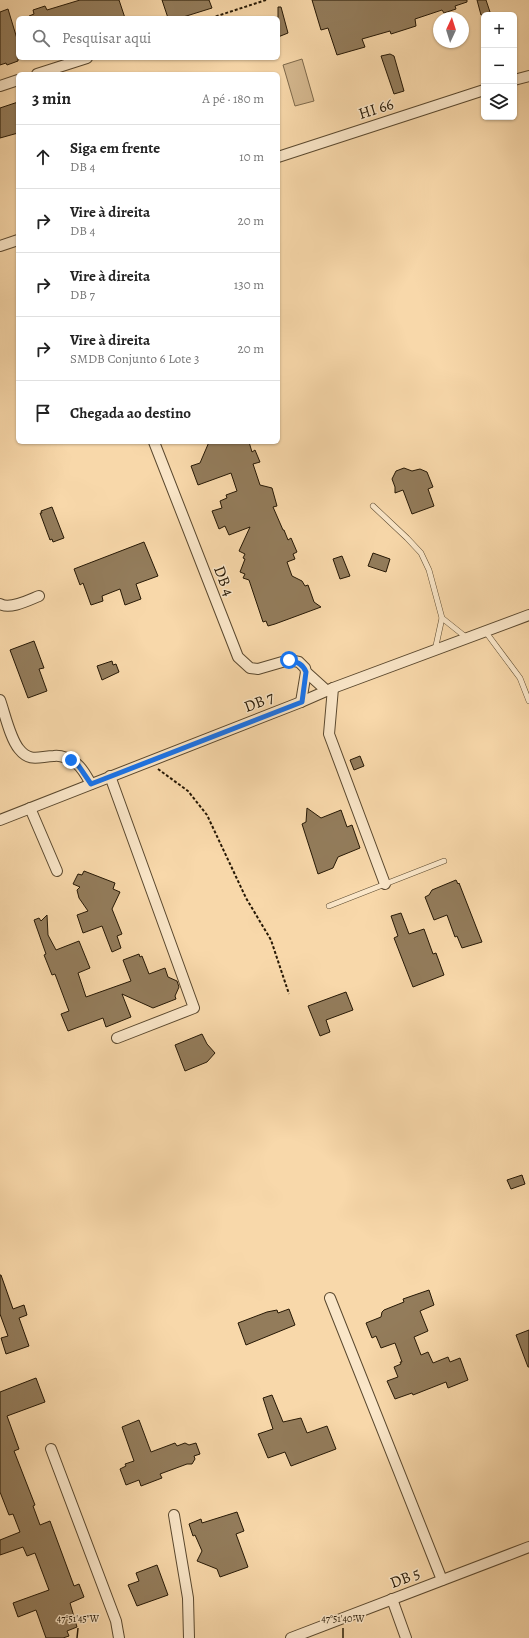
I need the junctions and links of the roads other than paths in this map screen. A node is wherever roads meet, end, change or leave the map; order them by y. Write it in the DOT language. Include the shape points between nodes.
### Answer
graph roads {
  1 [pos="81,60"];
  2 [pos="42,72"];
  3 [pos="529,76"];
  4 [pos="517,79"];
  5 [pos="16,81"];
  6 [pos="0,86"];
  7 [pos="481,91"];
  8 [pos="280,155"];
  9 [pos="16,241"];
  10 [pos="0,246"];
  11 [pos="155,444"];
  12 [pos="373,506"];
  13 [pos="39,596"];
  14 [pos="0,604"];
  15 [pos="529,615"];
  16 [pos="442,618"];
  17 [pos="485,631"];
  18 [pos="468,638"];
  19 [pos="435,650"];
  20 [pos="306,672"];
  21 [pos="330,689"];
  22 [pos="0,700"];
  23 [pos="529,701"];
  24 [pos="302,702"];
  25 [pos="110,776"];
  26 [pos="91,784"];
  27 [pos="30,808"];
  28 [pos="0,820"];
  29 [pos="444,861"];
  30 [pos="57,871"];
  31 [pos="385,884"];
  32 [pos="329,906"];
  33 [pos="117,1038"];
  34 [pos="330,1298"];
  35 [pos="51,1449"];
  36 [pos="174,1515"];
  37 [pos="529,1547"];
  38 [pos="442,1580"];
  39 [pos="392,1600"];
  40 [pos="119,1638"];
  41 [pos="189,1638"];
  42 [pos="291,1638"];
  43 [pos="406,1638"];
  1 -- 2 [label="street"];
  3 -- 4 [label="street"];
  5 -- 6 [label="street"];
  7 -- 8 [label="street, HI 66"];
  9 -- 10 [label="street"];
  11 -- 20 [label="street, DB 4" via="238,657 250,668 258,669 289,660 298,662"];
  12 -- 16 [label="lane" via="421,553 429,570"];
  13 -- 14 [label="street" via="10,606"];
  15 -- 17 [label="street, DB 7"];
  16 -- 18 [label="lane"];
  16 -- 19 [label="lane"];
  17 -- 18 [label="street, DB 7"];
  17 -- 23 [label="lane" via="520,678"];
  18 -- 19 [label="street, DB 7"];
  19 -- 21 [label="street, DB 7"];
  20 -- 21 [label="street, DB 4"];
  20 -- 24 [label="street"];
  21 -- 24 [label="street, DB 7"];
  21 -- 31 [label="street" via="328,734"];
  22 -- 26 [label="street" via="18,749 37,758 54,756 71,760 78,765"];
  24 -- 25 [label="street, DB 7"];
  25 -- 26 [label="street, DB 7"];
  25 -- 33 [label="street" via="194,1008"];
  26 -- 27 [label="street, DB 7"];
  27 -- 28 [label="street, DB 7"];
  27 -- 30 [label="street"];
  29 -- 31 [label="lane"];
  31 -- 32 [label="lane"];
  34 -- 38 [label="street"];
  35 -- 40 [label="street" via="116,1621"];
  36 -- 41 [label="street" via="188,1598"];
  37 -- 38 [label="street, DB 5"];
  38 -- 39 [label="street, DB 5"];
  39 -- 42 [label="street, DB 5"];
  39 -- 43 [label="street"];
}
